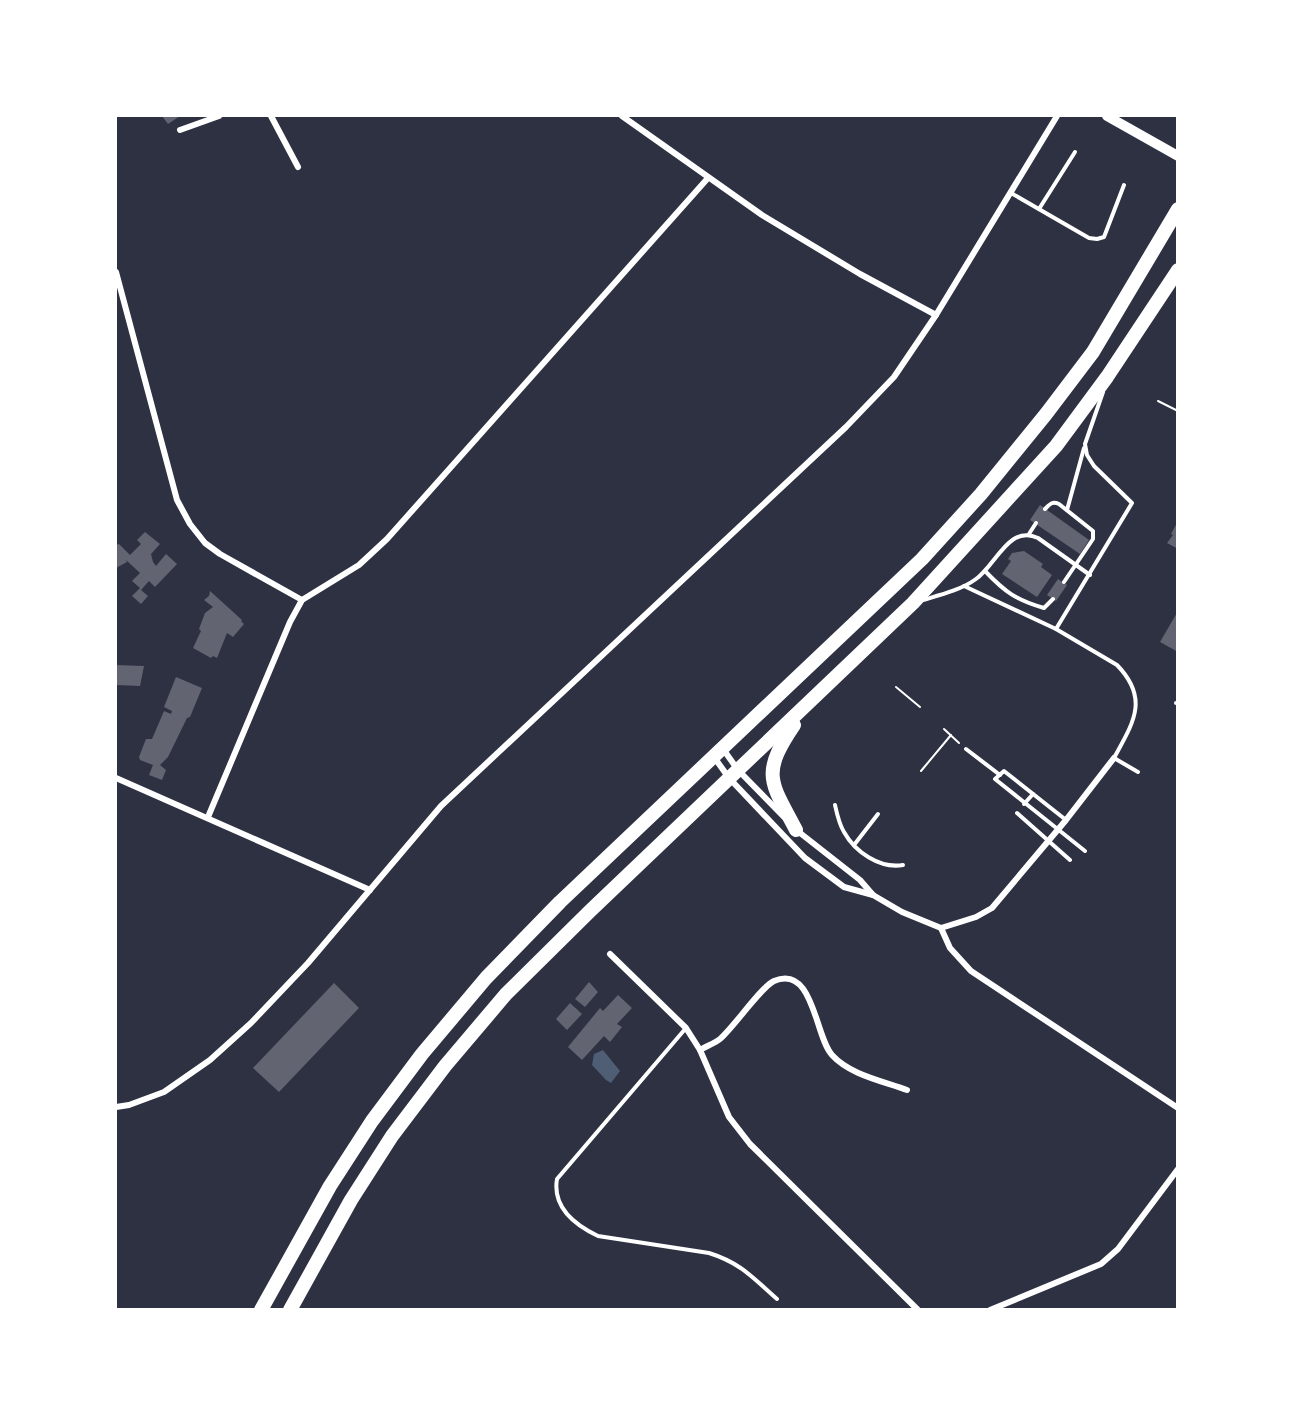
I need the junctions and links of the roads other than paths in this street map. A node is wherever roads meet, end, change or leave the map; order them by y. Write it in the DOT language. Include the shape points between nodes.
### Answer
graph roads {
  1 [pos="219,116"];
  2 [pos="271,116"];
  3 [pos="622,116"];
  4 [pos="1057,116"];
  5 [pos="1107,116"];
  6 [pos="180,130"];
  7 [pos="1075,152"];
  8 [pos="1178,156"];
  9 [pos="298,167"];
  10 [pos="708,178"];
  11 [pos="1124,185"];
  12 [pos="1010,192"];
  13 [pos="1178,208"];
  14 [pos="1039,209"];
  15 [pos="1178,270"];
  16 [pos="116,272"];
  17 [pos="936,315"];
  18 [pos="1107,376"];
  19 [pos="1086,444"];
  20 [pos="1045,509"];
  21 [pos="1067,510"];
  22 [pos="1036,524"];
  23 [pos="1029,534"];
  24 [pos="1076,565"];
  25 [pos="985,571"];
  26 [pos="1090,575"];
  27 [pos="1064,582"];
  28 [pos="964,586"];
  29 [pos="1053,599"];
  30 [pos="302,600"];
  31 [pos="913,603"];
  32 [pos="1056,629"];
  33 [pos="808,704"];
  34 [pos="966,749"];
  35 [pos="718,753"];
  36 [pos="1114,758"];
  37 [pos="1138,772"];
  38 [pos="734,774"];
  39 [pos="1000,775"];
  40 [pos="116,778"];
  41 [pos="1033,794"];
  42 [pos="1024,804"];
  43 [pos="835,805"];
  44 [pos="1017,813"];
  45 [pos="878,814"];
  46 [pos="208,817"];
  47 [pos="1066,820"];
  48 [pos="796,830"];
  49 [pos="1057,831"];
  50 [pos="1048,841"];
  51 [pos="854,845"];
  52 [pos="1084,851"];
  53 [pos="1070,860"];
  54 [pos="903,865"];
  55 [pos="370,890"];
  56 [pos="873,895"];
  57 [pos="941,928"];
  58 [pos="610,954"];
  59 [pos="686,1028"];
  60 [pos="700,1050"];
  61 [pos="907,1090"];
  62 [pos="116,1107"];
  63 [pos="1178,1108"];
  64 [pos="1178,1169"];
  65 [pos="777,1299"];
  66 [pos="261,1310"];
  67 [pos="290,1310"];
  68 [pos="918,1310"];
  69 [pos="990,1310"];
  1 -- 6 [label="street"];
  2 -- 9 [label="street"];
  3 -- 10 [label="street"];
  4 -- 12 [label="street"];
  5 -- 8 [label="street"];
  7 -- 14 [label="lane"];
  10 -- 17 [label="street" via="806,242"];
  10 -- 30 [label="street" via="387,539 359,565"];
  11 -- 14 [label="lane" via="1104,237 1097,239"];
  12 -- 14 [label="lane"];
  12 -- 17 [label="street"];
  13 -- 35 [label="main road" via="1093,352 981,494 922,559"];
  15 -- 18 [label="main road"];
  16 -- 30 [label="street" via="177,500 190,524 220,554"];
  17 -- 55 [label="street" via="894,377 846,428 441,806"];
  18 -- 19 [label="lane"];
  18 -- 31 [label="main road" via="1056,446"];
  19 -- 21 [label="lane"];
  19 -- 26 [label="lane" via="1094,466 1132,503"];
  20 -- 21 [label="lane" via="1055,502"];
  21 -- 24 [label="lane" via="1093,531 1093,539"];
  22 -- 23 [label="lane"];
  23 -- 24 [label="lane"];
  23 -- 25 [label="lane" via="1022,534 1002,549"];
  24 -- 26 [label="lane"];
  24 -- 27 [label="lane"];
  25 -- 28 [label="lane"];
  25 -- 29 [label="lane" via="1003,590 1025,602 1044,608"];
  26 -- 32 [label="lane"];
  28 -- 31 [label="lane"];
  28 -- 32 [label="lane"];
  30 -- 46 [label="street"];
  31 -- 33 [label="main road"];
  32 -- 36 [label="lane" via="1117,665 1134,690 1137,700 1132,724"];
  33 -- 38 [label="main road"];
  33 -- 48 [label="main road" via="773,760 776,792"];
  34 -- 39 [label="lane"];
  35 -- 38 [label="street"];
  35 -- 38 [label="street"];
  35 -- 66 [label="main road" via="560,902 486,978 422,1054 330,1186"];
  36 -- 37 [label="lane"];
  36 -- 47 [label="street"];
  38 -- 48 [label="street"];
  38 -- 56 [label="street" via="805,858 844,887"];
  38 -- 67 [label="main road" via="506,994 445,1066 392,1136 351,1200"];
  39 -- 41 [label="lane" via="1004,771"];
  39 -- 42 [label="lane" via="995,779"];
  40 -- 46 [label="street"];
  41 -- 42 [label="lane"];
  41 -- 47 [label="lane"];
  42 -- 49 [label="lane"];
  43 -- 51 [label="lane" via="843,832"];
  44 -- 50 [label="lane"];
  45 -- 51 [label="lane"];
  46 -- 55 [label="street"];
  47 -- 49 [label="street"];
  48 -- 56 [label="street" via="860,880"];
  49 -- 50 [label="street"];
  49 -- 52 [label="lane"];
  50 -- 53 [label="lane"];
  50 -- 57 [label="street" via="992,908"];
  51 -- 54 [label="lane" via="881,864"];
  55 -- 62 [label="street" via="308,963 210,1060 164,1092"];
  56 -- 57 [label="street"];
  57 -- 63 [label="street" via="950,948 971,971"];
  58 -- 59 [label="street"];
  59 -- 60 [label="street"];
  59 -- 65 [label="lane" via="557,1179 556,1197 581,1228 598,1236 722,1257 740,1265"];
  60 -- 61 [label="street" via="719,1040 771,982 797,982 810,998 830,1054 841,1064"];
  60 -- 68 [label="street" via="729,1116 750,1144"];
  64 -- 69 [label="street" via="1119,1249 1101,1264"];
}
